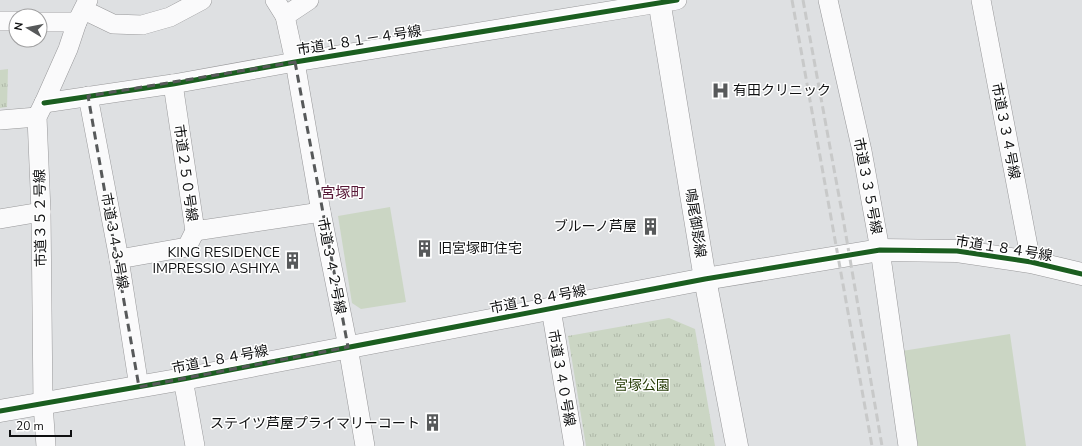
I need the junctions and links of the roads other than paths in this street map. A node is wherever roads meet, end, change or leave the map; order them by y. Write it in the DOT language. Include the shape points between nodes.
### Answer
graph roads {
  1 [pos="202,0"];
  2 [pos="275,0"];
  3 [pos="309,0"];
  4 [pos="828,0"];
  5 [pos="981,0"];
  6 [pos="665,1"];
  7 [pos="83,11"];
  8 [pos="285,16"];
  9 [pos="48,20"];
  10 [pos="295,62"];
  11 [pos="173,84"];
  12 [pos="88,96"];
  13 [pos="41,110"];
  14 [pos="0,120"];
  15 [pos="41,212"];
  16 [pos="321,212"];
  17 [pos="0,219"];
  18 [pos="195,231"];
  19 [pos="880,250"];
  20 [pos="119,259"];
  21 [pos="1031,262"];
  22 [pos="1082,274"];
  23 [pos="705,279"];
  24 [pos="550,309"];
  25 [pos="348,347"];
  26 [pos="182,379"];
  27 [pos="139,387"];
  28 [pos="43,404"];
  29 [pos="0,410"];
  30 [pos="46,446"];
  31 [pos="195,446"];
  32 [pos="365,446"];
  33 [pos="574,446"];
  34 [pos="737,446"];
  35 [pos="908,446"];
  1 -- 7 [label="street" via="170,17 142,25 113,24"];
  2 -- 8 [label="street, 市道３４２号線"];
  3 -- 8 [label="street"];
  4 -- 19 [label="street, 市道３３５号線" via="862,151"];
  5 -- 21 [label="street, 市道３３４号線"];
  6 -- 10 [label="street, 市道１８１－４号線"];
  6 -- 23 [label="street, 鳴尾御影線"];
  7 -- 9 [label="street"];
  7 -- 13 [label="street, 市道３５２号線"];
  8 -- 10 [label="street, 市道３４２号線"];
  10 -- 11 [label="street, 市道１８１－４号線"];
  10 -- 16 [label="street, 市道３４２号線"];
  11 -- 12 [label="street, 市道１８１－４号線"];
  11 -- 18 [label="street, 市道２５０号線"];
  12 -- 13 [label="street, 市道１８１－４号線"];
  12 -- 20 [label="street, 市道３４３号線"];
  13 -- 14 [label="street, 市道１８１－４号線"];
  13 -- 15 [label="street, 市道３５２号線"];
  15 -- 17 [label="street"];
  15 -- 28 [label="street, 市道３５２号線"];
  16 -- 18 [label="street, 市道２５０号線"];
  16 -- 25 [label="street, 市道３４２号線"];
  18 -- 20 [label="street" via="187,247"];
  19 -- 21 [label="street, 市道１８４号線" via="957,251"];
  19 -- 23 [label="street, 市道１８４号線"];
  19 -- 35 [label="street, 市道３３５号線"];
  20 -- 27 [label="street, 市道３４３号線"];
  21 -- 22 [label="street, 市道１８４号線"];
  23 -- 24 [label="street, 市道１８４号線"];
  23 -- 34 [label="street, 鳴尾御影線"];
  24 -- 25 [label="street, 市道１８４号線"];
  24 -- 33 [label="street, 市道３４０号線"];
  25 -- 26 [label="street, 市道１８４号線"];
  25 -- 32 [label="street, 市道３４２号線"];
  26 -- 27 [label="street, 市道１８４号線"];
  26 -- 31 [label="street"];
  27 -- 28 [label="street, 市道１８４号線"];
  28 -- 29 [label="street, 市道１８４号線"];
  28 -- 30 [label="street, 市道３５２号線"];
}
